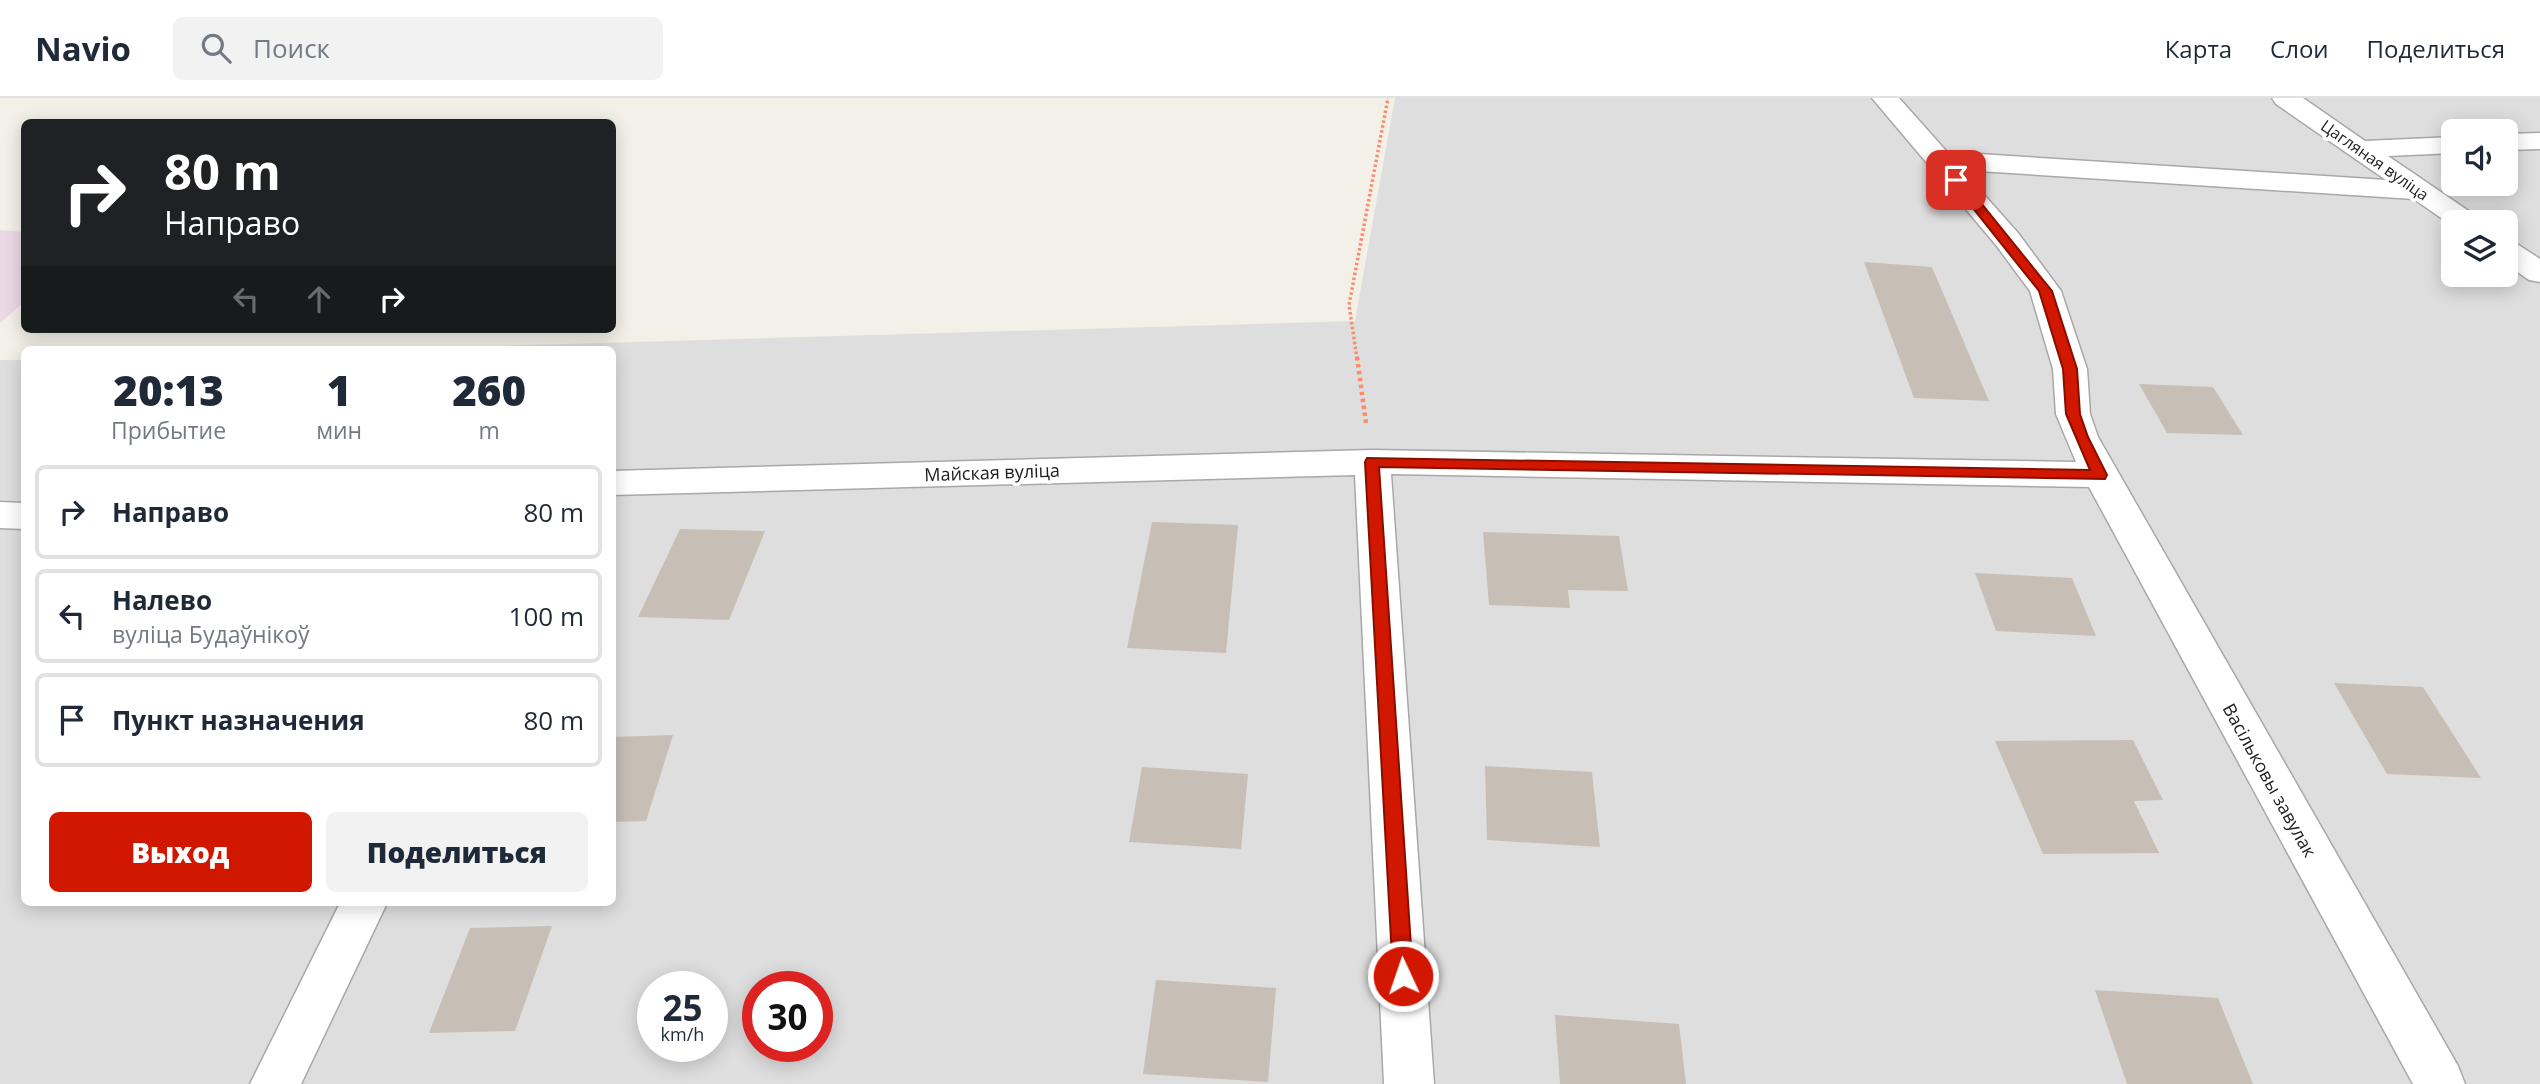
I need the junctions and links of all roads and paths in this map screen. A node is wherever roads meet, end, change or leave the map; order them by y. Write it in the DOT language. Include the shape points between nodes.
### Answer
graph roads {
  1 [pos="1388,98"];
  2 [pos="1885,98"];
  3 [pos="2285,98"];
  4 [pos="2540,141"];
  5 [pos="2518,142"];
  6 [pos="2441,146"];
  7 [pos="2360,149"];
  8 [pos="1940,160"];
  9 [pos="2420,191"];
  10 [pos="2448,210"];
  11 [pos="2518,258"];
  12 [pos="2540,273"];
  13 [pos="1372,462"];
  14 [pos="2100,475"];
  15 [pos="616,483"];
  16 [pos="0,515"];
  17 [pos="21,516"];
  18 [pos="363,906"];
  19 [pos="275,1084"];
  20 [pos="1409,1084"];
  21 [pos="2440,1084"];
  1 -- 13 [label="path" via="1349,305"];
  2 -- 8 [label="street, Васільковы завулак"];
  3 -- 7 [label="street, Цагляная вуліца"];
  4 -- 5 [label="street"];
  6 -- 7 [label="street"];
  7 -- 9 [label="street, Цагляная вуліца"];
  8 -- 9 [label="street"];
  8 -- 14 [label="street, Васільковы завулак" via="2045,291 2070,369 2073,414"];
  9 -- 10 [label="street, Цагляная вуліца"];
  11 -- 12 [label="street"];
  13 -- 14 [label="street, Майская вуліца"];
  13 -- 15 [label="street, Майская вуліца"];
  13 -- 20 [label="street"];
  14 -- 21 [label="street, Васільковы завулак"];
  16 -- 17 [label="street"];
  18 -- 19 [label="street"];
}
